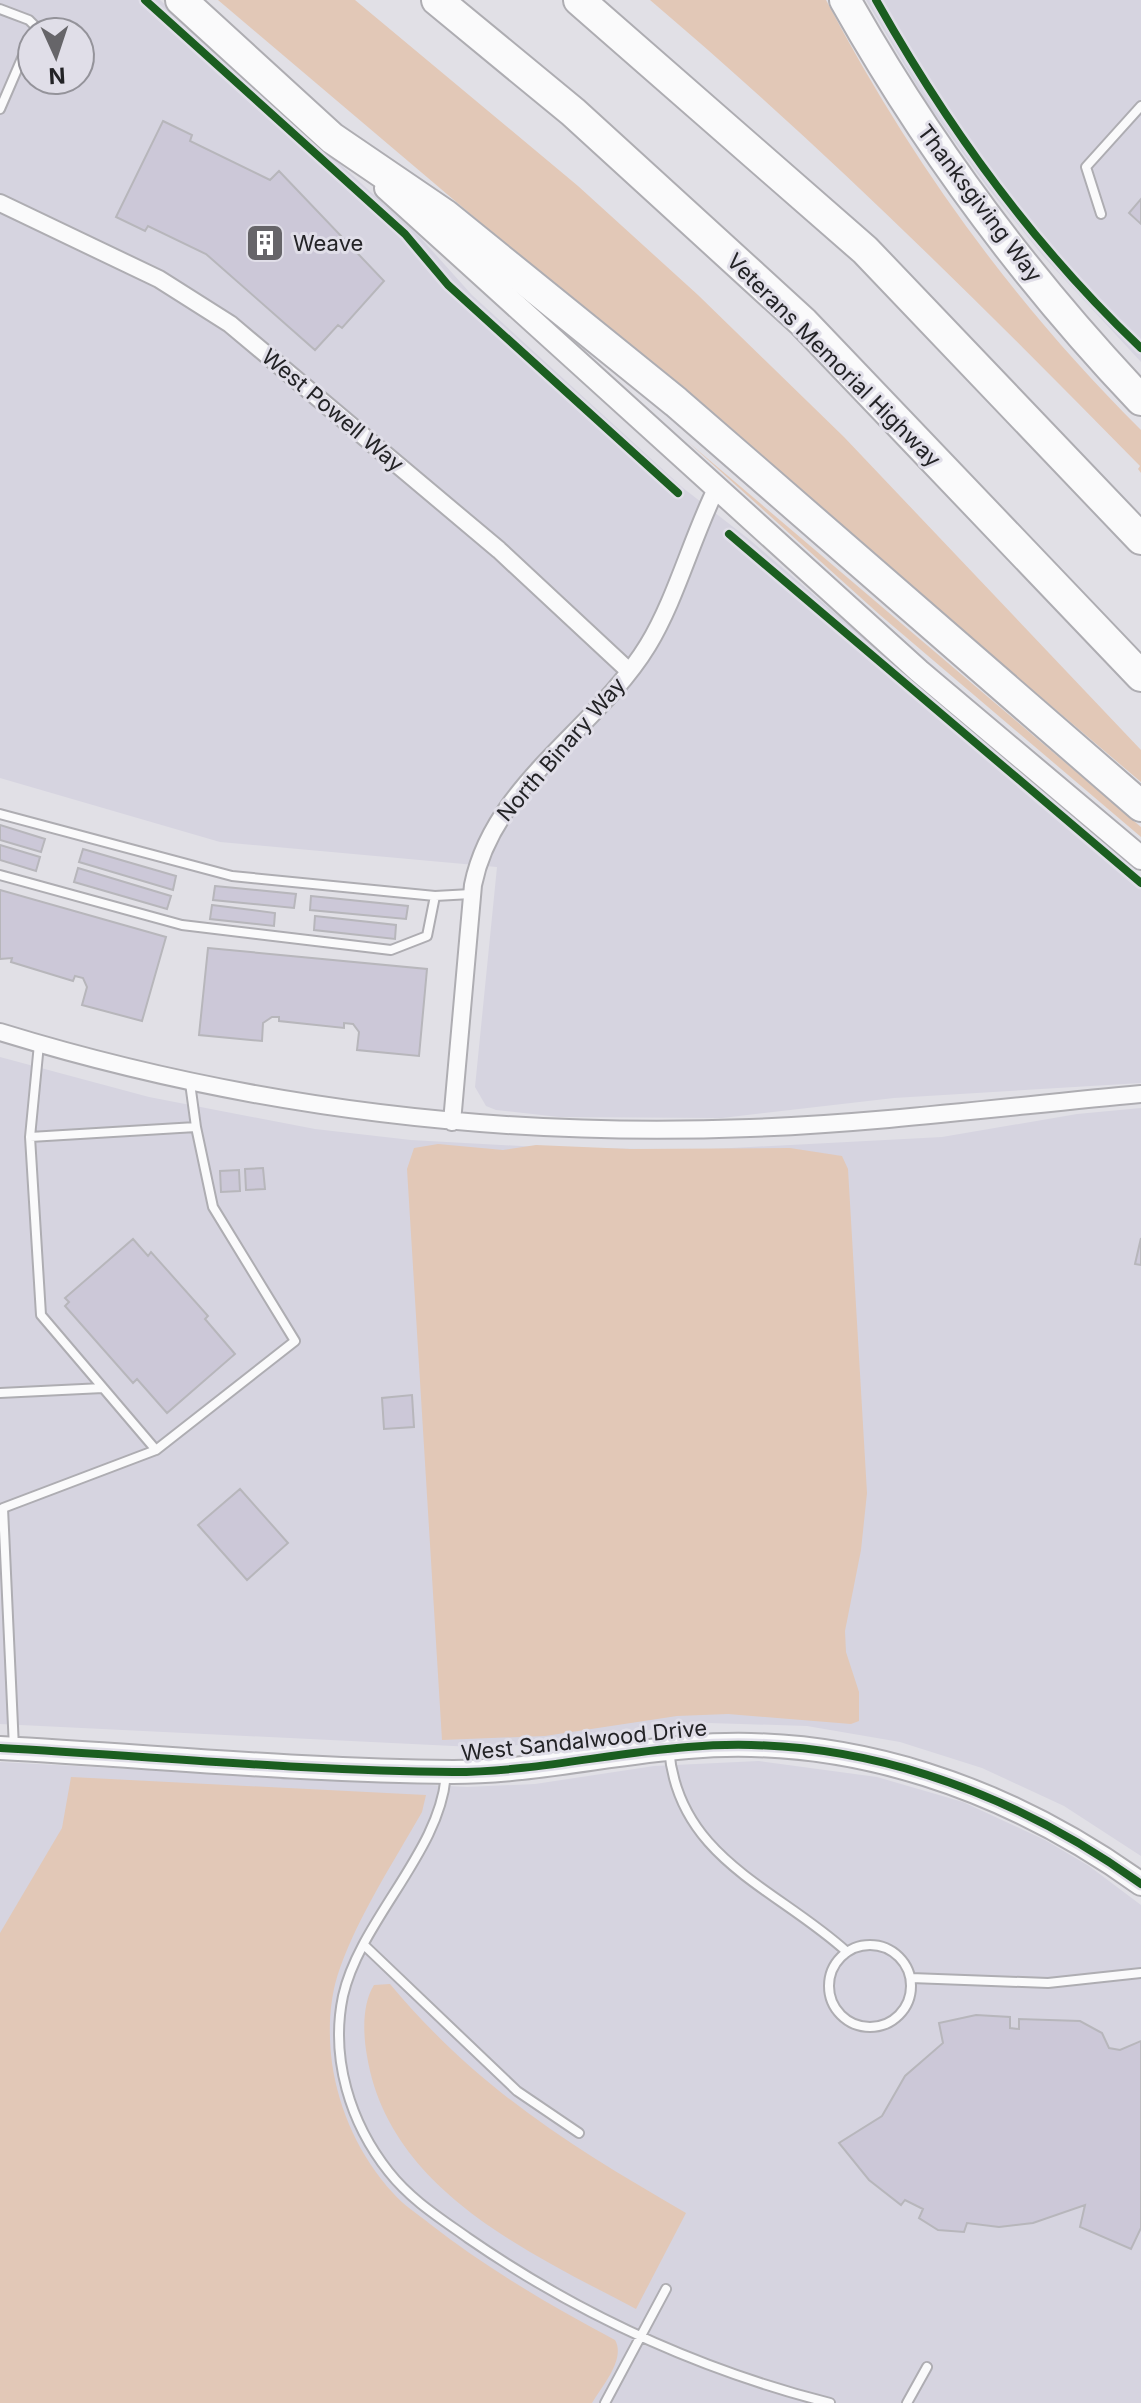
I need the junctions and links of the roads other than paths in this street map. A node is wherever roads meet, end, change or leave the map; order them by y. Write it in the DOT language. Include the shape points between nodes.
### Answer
graph roads {
  1 [pos="181,0"];
  2 [pos="437,0"];
  3 [pos="579,0"];
  4 [pos="845,0"];
  5 [pos="16,71"];
  6 [pos="0,106"];
  7 [pos="1141,106"];
  8 [pos="332,138"];
  9 [pos="0,203"];
  10 [pos="1101,214"];
  11 [pos="1074,326"];
  12 [pos="1141,385"];
  13 [pos="1141,400"];
  14 [pos="716,489"];
  15 [pos="1141,539"];
  16 [pos="629,671"];
  17 [pos="1141,676"];
  18 [pos="1141,806"];
  19 [pos="0,814"];
  20 [pos="1141,858"];
  21 [pos="0,875"];
  22 [pos="472,894"];
  23 [pos="435,896"];
  24 [pos="0,1032"];
  25 [pos="39,1044"];
  26 [pos="190,1083"];
  27 [pos="1141,1094"];
  28 [pos="452,1122"];
  29 [pos="196,1127"];
  30 [pos="30,1137"];
  31 [pos="103,1388"];
  32 [pos="0,1393"];
  33 [pos="156,1450"];
  34 [pos="7,1748"];
  35 [pos="669,1749"];
  36 [pos="446,1771"];
  37 [pos="1141,1884"];
  38 [pos="364,1945"];
  39 [pos="847,1952"];
  40 [pos="1141,1973"];
  41 [pos="911,1978"];
  42 [pos="579,2133"];
  43 [pos="666,2289"];
  44 [pos="641,2337"];
  45 [pos="927,2367"];
  46 [pos="605,2403"];
  47 [pos="830,2403"];
  48 [pos="907,2403"];
  1 -- 8 [label="highway"];
  2 -- 17 [label="highway, Veterans Memorial Highway" via="573,112 803,322"];
  3 -- 15 [label="highway" via="865,250"];
  4 -- 11 [label="highway, Thanksgiving Way" via="947,162"];
  5 -- 6 [label="lane"];
  7 -- 10 [label="lane" via="1086,167"];
  8 -- 14 [label="main road"];
  8 -- 18 [label="highway" via="445,215 676,402"];
  9 -- 16 [label="street, West Powell Way" via="159,279 230,324 499,550"];
  11 -- 12 [label="main road, Thanksgiving Way"];
  11 -- 13 [label="highway"];
  14 -- 16 [label="street, North Binary Way" via="658,626"];
  14 -- 20 [label="main road" via="919,671"];
  16 -- 22 [label="street, North Binary Way" via="496,823 481,853"];
  19 -- 23 [label="lane" via="232,876"];
  21 -- 23 [label="lane" via="182,925 391,950 427,936"];
  22 -- 23 [label="lane"];
  22 -- 28 [label="street, North Binary Way"];
  24 -- 25 [label="street"];
  25 -- 26 [label="street"];
  25 -- 30 [label="lane"];
  26 -- 28 [label="street"];
  26 -- 29 [label="lane"];
  27 -- 28 [label="street" via="750,1128"];
  29 -- 30 [label="lane"];
  29 -- 33 [label="lane" via="213,1207 295,1341"];
  30 -- 31 [label="lane" via="41,1315"];
  31 -- 32 [label="lane"];
  31 -- 33 [label="lane"];
  33 -- 34 [label="lane" via="3,1508"];
  34 -- 36 [label="main road, West Sandalwood Drive"];
  35 -- 36 [label="main road, West Sandalwood Drive" via="545,1766"];
  35 -- 37 [label="main road, West Sandalwood Drive" via="728,1744 812,1748 922,1772 1045,1824"];
  35 -- 39 [label="lane" via="680,1800 703,1837 746,1878"];
  36 -- 38 [label="lane" via="434,1820"];
  38 -- 42 [label="lane" via="517,2091"];
  38 -- 44 [label="lane" via="344,1995 340,2050 348,2094 377,2155 402,2188 433,2214 537,2282"];
  39 -- 41 [label="lane" via="869,1945 891,1950"];
  39 -- 41 [label="lane" via="831,1972 830,1998 855,2025 880,2027 892,2022 909,2003"];
  40 -- 41 [label="lane" via="1048,1983"];
  43 -- 44 [label="lane"];
  44 -- 46 [label="lane"];
  44 -- 47 [label="lane" via="741,2377"];
  45 -- 48 [label="lane"];
}
